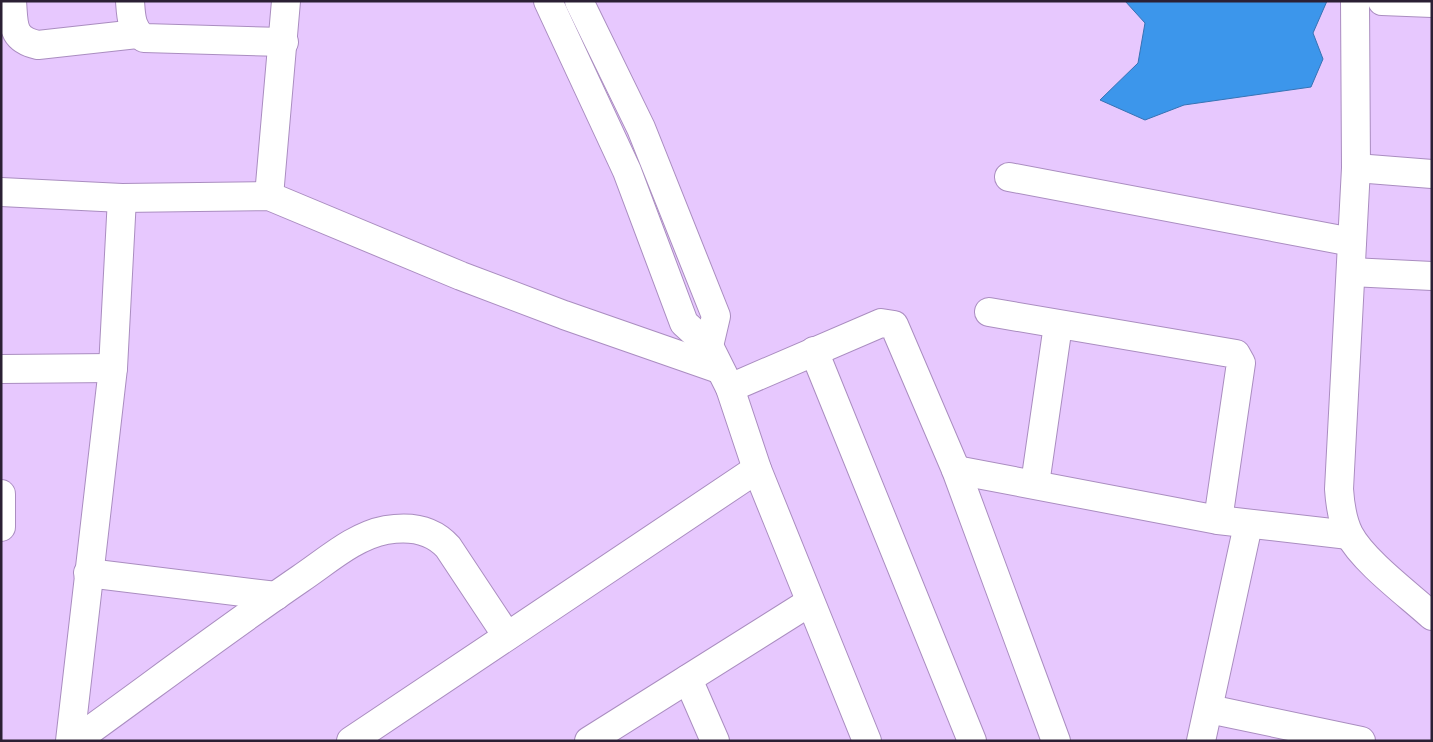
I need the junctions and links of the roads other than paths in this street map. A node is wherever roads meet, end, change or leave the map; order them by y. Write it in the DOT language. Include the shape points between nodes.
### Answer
graph roads {
  1 [pos="12,1"];
  2 [pos="130,1"];
  3 [pos="286,1"];
  4 [pos="548,1"];
  5 [pos="579,1"];
  6 [pos="1355,1"];
  7 [pos="1382,1"];
  8 [pos="1432,3"];
  9 [pos="137,34"];
  10 [pos="284,42"];
  11 [pos="1356,168"];
  12 [pos="1432,174"];
  13 [pos="1009,177"];
  14 [pos="1,192"];
  15 [pos="269,196"];
  16 [pos="122,198"];
  17 [pos="1352,242"];
  18 [pos="1351,272"];
  19 [pos="1432,276"];
  20 [pos="989,312"];
  21 [pos="1058,325"];
  22 [pos="814,351"];
  23 [pos="113,368"];
  24 [pos="719,368"];
  25 [pos="1,369"];
  26 [pos="757,469"];
  27 [pos="956,470"];
  28 [pos="1036,484"];
  29 [pos="1,494"];
  30 [pos="1218,520"];
  31 [pos="1248,525"];
  32 [pos="1,527"];
  33 [pos="1349,535"];
  34 [pos="88,573"];
  35 [pos="276,596"];
  36 [pos="810,602"];
  37 [pos="1432,616"];
  38 [pos="507,636"];
  39 [pos="688,679"];
  40 [pos="1209,709"];
  41 [pos="70,741"];
  42 [pos="75,741"];
  43 [pos="351,741"];
  44 [pos="589,741"];
  45 [pos="715,741"];
  46 [pos="867,741"];
  47 [pos="972,741"];
  48 [pos="1056,741"];
  49 [pos="1201,741"];
  50 [pos="1361,741"];
  1 -- 9 [label="street" via="14,28 20,39 38,45"];
  2 -- 9 [label="street" via="131,18"];
  3 -- 10 [label="street"];
  4 -- 24 [label="street" via="627,171 684,323"];
  5 -- 24 [label="street" via="641,128 716,316"];
  6 -- 11 [label="street"];
  7 -- 8 [label="street"];
  9 -- 10 [label="street" via="153,40"];
  10 -- 15 [label="street"];
  11 -- 12 [label="street"];
  11 -- 17 [label="street"];
  13 -- 17 [label="street"];
  14 -- 16 [label="street"];
  15 -- 16 [label="street"];
  15 -- 24 [label="street" via="564,316"];
  16 -- 23 [label="street"];
  17 -- 18 [label="street"];
  18 -- 19 [label="street"];
  18 -- 33 [label="street" via="1339,489 1341,512"];
  20 -- 21 [label="street"];
  21 -- 28 [label="street"];
  21 -- 30 [label="street" via="1232,352 1238,356 1241,363"];
  22 -- 24 [label="street"];
  22 -- 27 [label="street" via="881,323 894,326"];
  22 -- 47 [label="street"];
  23 -- 25 [label="street"];
  23 -- 34 [label="street"];
  24 -- 26 [label="street"];
  26 -- 36 [label="street"];
  26 -- 38 [label="street"];
  27 -- 28 [label="street"];
  27 -- 48 [label="street"];
  28 -- 30 [label="street"];
  29 -- 32 [label="street"];
  30 -- 31 [label="street"];
  31 -- 33 [label="street"];
  31 -- 40 [label="street"];
  33 -- 37 [label="street" via="1370,559"];
  34 -- 35 [label="street"];
  34 -- 41 [label="street"];
  35 -- 38 [label="street" via="359,539 385,530 420,530 439,537 448,547"];
  35 -- 42 [label="street"];
  36 -- 39 [label="street"];
  36 -- 46 [label="street"];
  38 -- 43 [label="street"];
  39 -- 44 [label="street"];
  39 -- 45 [label="street"];
  40 -- 49 [label="street"];
  40 -- 50 [label="street"];
}
